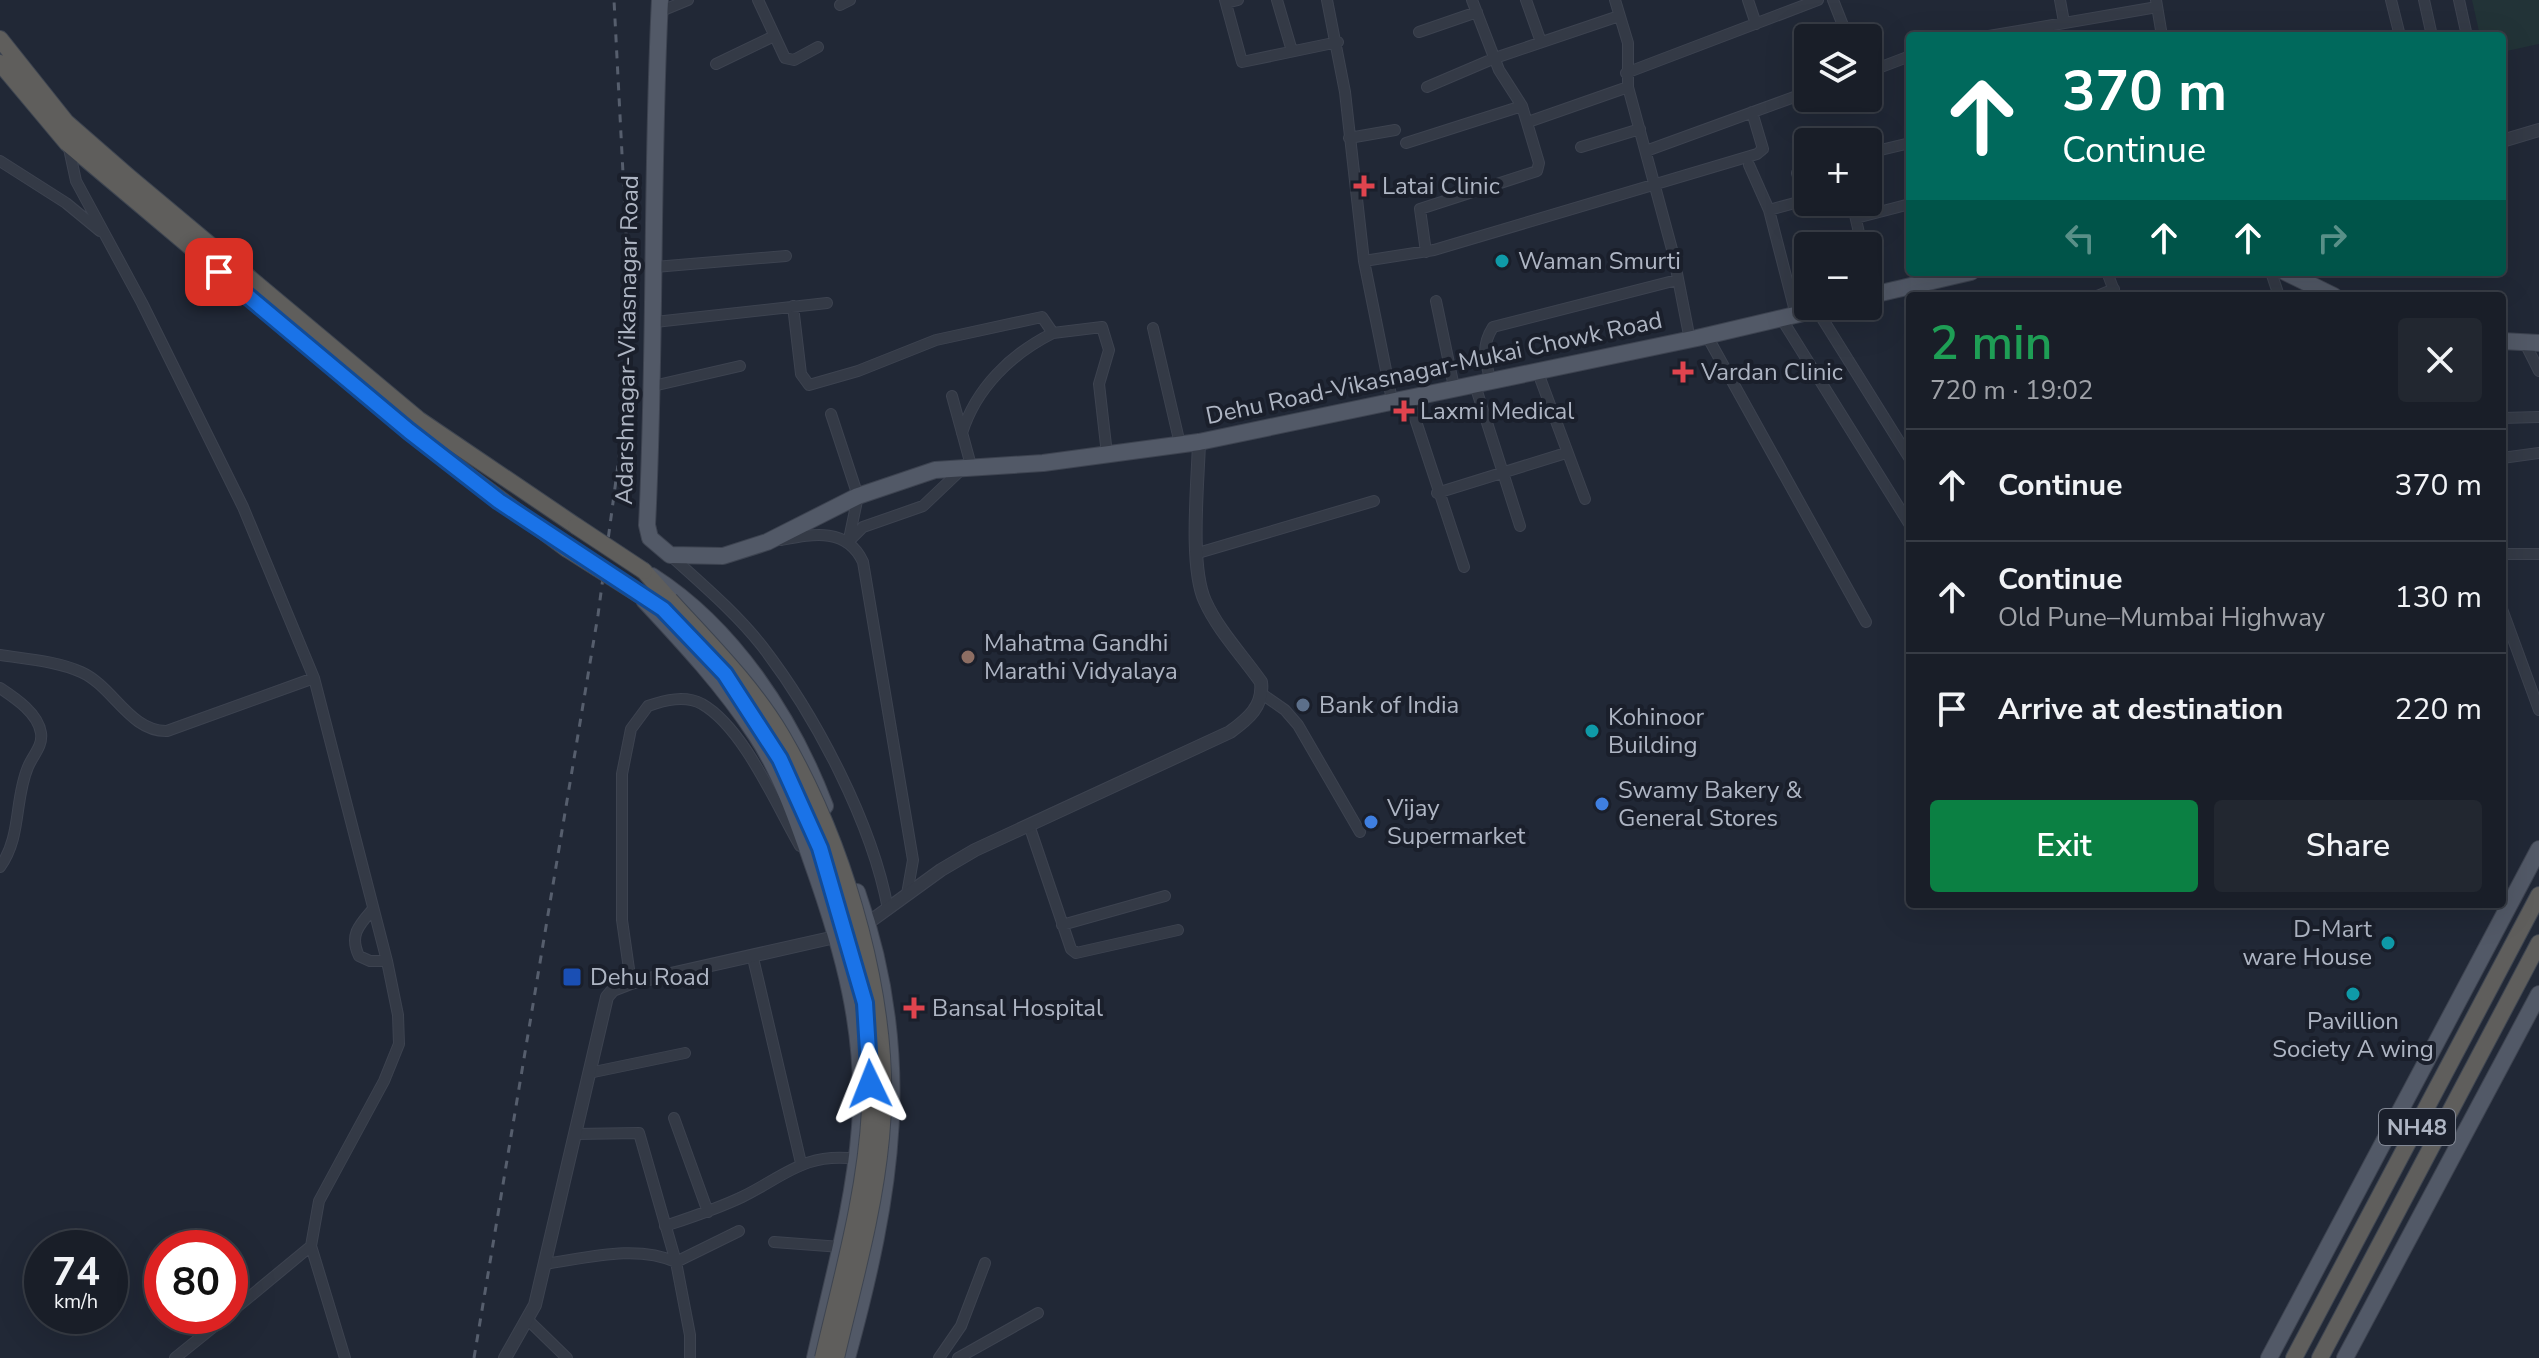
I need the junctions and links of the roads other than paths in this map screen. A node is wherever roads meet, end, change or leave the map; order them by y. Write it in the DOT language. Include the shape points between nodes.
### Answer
graph roads {
  1 [pos="688,0"];
  2 [pos="758,0"];
  3 [pos="1238,0"];
  4 [pos="1277,0"];
  5 [pos="1327,0"];
  6 [pos="1472,0"];
  7 [pos="1526,0"];
  8 [pos="1615,0"];
  9 [pos="1748,0"];
  10 [pos="1833,0"];
  11 [pos="2060,0"];
  12 [pos="2391,0"];
  13 [pos="2424,0"];
  14 [pos="2459,0"];
  15 [pos="1811,1"];
  16 [pos="1226,2"];
  17 [pos="2156,4"];
  18 [pos="660,6"];
  19 [pos="1477,12"];
  20 [pos="1619,16"];
  21 [pos="2064,22"];
  22 [pos="1756,24"];
  23 [pos="1842,24"];
  24 [pos="1419,32"];
  25 [pos="2010,32"];
  26 [pos="2161,32"];
  27 [pos="2399,32"];
  28 [pos="2431,32"];
  29 [pos="2466,32"];
  30 [pos="774,36"];
  31 [pos="0,39"];
  32 [pos="1338,42"];
  33 [pos="1541,42"];
  34 [pos="818,47"];
  35 [pos="1292,51"];
  36 [pos="1495,58"];
  37 [pos="1906,58"];
  38 [pos="0,63"];
  39 [pos="716,64"];
  40 [pos="1882,67"];
  41 [pos="1626,73"];
  42 [pos="1427,87"];
  43 [pos="1628,87"];
  44 [pos="1794,97"];
  45 [pos="1522,106"];
  46 [pos="1752,112"];
  47 [pos="66,122"];
  48 [pos="1528,122"];
  49 [pos="1640,129"];
  50 [pos="1395,130"];
  51 [pos="2539,130"];
  52 [pos="1349,138"];
  53 [pos="2506,140"];
  54 [pos="67,143"];
  55 [pos="1406,143"];
  56 [pos="1906,144"];
  57 [pos="1581,147"];
  58 [pos="1882,150"];
  59 [pos="1646,151"];
  60 [pos="0,161"];
  61 [pos="1749,165"];
  62 [pos="1655,185"];
  63 [pos="1794,203"];
  64 [pos="1906,205"];
  65 [pos="1769,210"];
  66 [pos="1856,218"];
  67 [pos="1859,232"];
  68 [pos="106,237"];
  69 [pos="1426,252"];
  70 [pos="786,256"];
  71 [pos="1364,261"];
  72 [pos="655,267"];
  73 [pos="1954,276"];
  74 [pos="2296,276"];
  75 [pos="1677,280"];
  76 [pos="2326,292"];
  77 [pos="1882,293"];
  78 [pos="1436,301"];
  79 [pos="827,303"];
  80 [pos="793,306"];
  81 [pos="1794,315"];
  82 [pos="1788,316"];
  83 [pos="1832,320"];
  84 [pos="655,322"];
  85 [pos="1153,328"];
  86 [pos="1053,333"];
  87 [pos="1707,336"];
  88 [pos="1690,340"];
  89 [pos="2506,341"];
  90 [pos="2532,343"];
  91 [pos="740,366"];
  92 [pos="1537,370"];
  93 [pos="2539,371"];
  94 [pos="1482,381"];
  95 [pos="653,386"];
  96 [pos="1454,387"];
  97 [pos="952,396"];
  98 [pos="1400,399"];
  99 [pos="831,414"];
  100 [pos="2539,417"];
  101 [pos="2506,418"];
  102 [pos="962,433"];
  103 [pos="1199,442"];
  104 [pos="1180,444"];
  105 [pos="1906,452"];
  106 [pos="1566,453"];
  107 [pos="2539,453"];
  108 [pos="1107,454"];
  109 [pos="2506,457"];
  110 [pos="967,469"];
  111 [pos="1502,473"];
  112 [pos="1437,493"];
  113 [pos="858,496"];
  114 [pos="1585,499"];
  115 [pos="1374,501"];
  116 [pos="1906,518"];
  117 [pos="1520,526"];
  118 [pos="849,541"];
  119 [pos="767,542"];
  120 [pos="1198,553"];
  121 [pos="2506,554"];
  122 [pos="2539,554"];
  123 [pos="670,555"];
  124 [pos="1464,567"];
  125 [pos="644,571"];
  126 [pos="638,594"];
  127 [pos="666,604"];
  128 [pos="2506,620"];
  129 [pos="1866,622"];
  130 [pos="0,655"];
  131 [pos="314,678"];
  132 [pos="0,688"];
  133 [pos="1262,694"];
  134 [pos="2539,710"];
  135 [pos="1029,825"];
  136 [pos="1360,832"];
  137 [pos="2539,849"];
  138 [pos="0,867"];
  139 [pos="817,875"];
  140 [pos="907,894"];
  141 [pos="2539,895"];
  142 [pos="1165,896"];
  143 [pos="373,909"];
  144 [pos="888,909"];
  145 [pos="869,925"];
  146 [pos="1062,925"];
  147 [pos="1178,930"];
  148 [pos="839,937"];
  149 [pos="2539,943"];
  150 [pos="753,958"];
  151 [pos="387,961"];
  152 [pos="631,983"];
  153 [pos="2539,994"];
  154 [pos="685,1053"];
  155 [pos="589,1073"];
  156 [pos="674,1118"];
  157 [pos="575,1134"];
  158 [pos="857,1159"];
  159 [pos="801,1163"];
  160 [pos="708,1212"];
  161 [pos="665,1226"];
  162 [pos="739,1231"];
  163 [pos="774,1242"];
  164 [pos="311,1246"];
  165 [pos="841,1247"];
  166 [pos="676,1262"];
  167 [pos="985,1263"];
  168 [pos="545,1264"];
  169 [pos="248,1298"];
  170 [pos="1038,1313"];
  171 [pos="529,1321"];
  172 [pos="205,1334"];
  173 [pos="175,1358"];
  174 [pos="345,1358"];
  175 [pos="505,1358"];
  176 [pos="567,1358"];
  177 [pos="690,1358"];
  178 [pos="815,1358"];
  179 [pos="823,1358"];
  180 [pos="836,1358"];
  181 [pos="847,1358"];
  182 [pos="939,1358"];
  183 [pos="958,1358"];
  184 [pos="2269,1358"];
  185 [pos="2294,1358"];
  186 [pos="2320,1358"];
  187 [pos="2345,1358"];
  1 -- 18 [label="street"];
  2 -- 30 [label="street"];
  3 -- 16 [label="street"];
  4 -- 35 [label="street"];
  5 -- 32 [label="street"];
  6 -- 19 [label="street"];
  7 -- 33 [label="street"];
  8 -- 20 [label="street"];
  9 -- 22 [label="street"];
  10 -- 23 [label="street"];
  11 -- 21 [label="street"];
  12 -- 27 [label="street"];
  13 -- 28 [label="street"];
  14 -- 29 [label="street"];
  15 -- 22 [label="street"];
  16 -- 35 [label="street" via="1242,62"];
  17 -- 21 [label="street"];
  17 -- 26 [label="street"];
  18 -- 72 [label="main road, Adarshnagar-Vikasnagar Road"];
  19 -- 24 [label="street"];
  19 -- 36 [label="street"];
  20 -- 33 [label="street"];
  20 -- 41 [label="street" via="1628,43"];
  21 -- 25 [label="street"];
  22 -- 41 [label="street"];
  30 -- 34 [label="street" via="789,61"];
  30 -- 39 [label="street"];
  31 -- 47 [label="highway"];
  32 -- 35 [label="street"];
  32 -- 52 [label="street"];
  33 -- 36 [label="street"];
  36 -- 42 [label="street"];
  36 -- 45 [label="street"];
  37 -- 40 [label="street"];
  38 -- 54 [label="highway"];
  41 -- 43 [label="street"];
  43 -- 48 [label="street"];
  43 -- 49 [label="street"];
  44 -- 46 [label="street"];
  45 -- 48 [label="street"];
  45 -- 55 [label="street"];
  46 -- 59 [label="street"];
  46 -- 62 [label="street" via="1761,152"];
  47 -- 54 [label="street"];
  47 -- 125 [label="highway, bridge" via="418,419"];
  48 -- 69 [label="street" via="1537,171 1420,209"];
  49 -- 57 [label="street"];
  49 -- 59 [label="street"];
  50 -- 52 [label="street"];
  51 -- 53 [label="street"];
  52 -- 71 [label="street"];
  54 -- 68 [label="street" via="76,181"];
  54 -- 126 [label="highway, bridge" via="472,480"];
  56 -- 58 [label="street"];
  59 -- 62 [label="street"];
  60 -- 68 [label="street" via="66,203"];
  61 -- 65 [label="street"];
  62 -- 69 [label="street"];
  62 -- 75 [label="street"];
  63 -- 65 [label="street"];
  64 -- 66 [label="street"];
  65 -- 82 [label="street"];
  66 -- 67 [label="street"];
  68 -- 131 [label="street" via="243,507"];
  69 -- 71 [label="street"];
  70 -- 72 [label="street"];
  71 -- 98 [label="street"];
  72 -- 84 [label="main road, Adarshnagar-Vikasnagar Road"];
  73 -- 77 [label="main road"];
  74 -- 76 [label="main road"];
  75 -- 88 [label="street"];
  75 -- 94 [label="street" via="1493,327 1485,339"];
  78 -- 96 [label="street"];
  79 -- 80 [label="street"];
  80 -- 84 [label="street"];
  80 -- 86 [label="street" via="801,374 809,385 936,340 1018,321 1042,317"];
  81 -- 82 [label="main road, Dehu Road-Vikasnagar-Mukai Chowk Road"];
  82 -- 87 [label="main road, Dehu Road-Vikasnagar-Mukai Chowk Road"];
  82 -- 116 [label="street"];
  83 -- 105 [label="street"];
  84 -- 95 [label="main road, Adarshnagar-Vikasnagar Road"];
  85 -- 104 [label="street"];
  86 -- 102 [label="street" via="1000,370"];
  86 -- 108 [label="street" via="1102,327 1109,350 1099,384"];
  87 -- 88 [label="main road, Dehu Road-Vikasnagar-Mukai Chowk Road"];
  87 -- 129 [label="street"];
  88 -- 92 [label="main road, Dehu Road-Vikasnagar-Mukai Chowk Road"];
  89 -- 90 [label="main road"];
  90 -- 93 [label="street"];
  91 -- 95 [label="street"];
  92 -- 94 [label="main road, Dehu Road-Vikasnagar-Mukai Chowk Road"];
  92 -- 106 [label="street"];
  94 -- 96 [label="main road, Dehu Road-Vikasnagar-Mukai Chowk Road"];
  94 -- 111 [label="street"];
  95 -- 123 [label="main road, Adarshnagar-Vikasnagar Road" via="647,525 650,538"];
  96 -- 98 [label="main road, Dehu Road-Vikasnagar-Mukai Chowk Road"];
  97 -- 102 [label="street"];
  98 -- 103 [label="main road, Dehu Road-Vikasnagar-Mukai Chowk Road"];
  98 -- 112 [label="street"];
  99 -- 113 [label="street"];
  100 -- 101 [label="street"];
  102 -- 110 [label="street"];
  103 -- 104 [label="main road"];
  103 -- 120 [label="street, Dehu Road-Vikasnagar-Mukai Chowk Road"];
  104 -- 108 [label="main road"];
  106 -- 111 [label="street"];
  106 -- 114 [label="street"];
  107 -- 109 [label="street"];
  108 -- 110 [label="main road"];
  110 -- 113 [label="main road" via="935,470"];
  110 -- 118 [label="street" via="923,506 863,527"];
  111 -- 112 [label="street"];
  111 -- 117 [label="street"];
  112 -- 124 [label="street"];
  113 -- 118 [label="street"];
  113 -- 119 [label="main road"];
  115 -- 120 [label="street"];
  118 -- 119 [label="street" via="817,534"];
  118 -- 140 [label="street" via="866,574 890,718 913,860"];
  119 -- 123 [label="main road" via="723,556"];
  120 -- 133 [label="street, Dehu Road-Vikasnagar-Mukai Chowk Road" via="1204,600 1261,682"];
  121 -- 122 [label="street"];
  123 -- 144 [label="street" via="762,647 808,715 869,837"];
  125 -- 127 [label="highway"];
  125 -- 145 [label="main road" via="669,587 726,643 785,720 815,780"];
  126 -- 127 [label="highway"];
  126 -- 139 [label="main road" via="727,693 758,738 793,808"];
  127 -- 179 [label="highway, bridge" via="725,674 780,759 820,848 865,1003 871,1058 865,1162"];
  127 -- 180 [label="highway, bridge" via="740,677 782,736 837,860 870,969 881,1022 882,1135 868,1223"];
  128 -- 134 [label="street"];
  130 -- 131 [label="street" via="81,672 155,731"];
  131 -- 143 [label="street"];
  132 -- 138 [label="street" via="31,714 41,732 23,785 15,840"];
  133 -- 135 [label="street" via="1258,706 1230,732"];
  133 -- 136 [label="street" via="1298,725"];
  135 -- 140 [label="street" via="975,850"];
  135 -- 146 [label="street"];
  137 -- 184 [label="main road"];
  139 -- 148 [label="main road"];
  139 -- 152 [label="street" via="761,773 718,719 702,704 686,699 648,706 631,729 622,774 622,920"];
  140 -- 144 [label="street"];
  141 -- 185 [label="highway, NH48"];
  142 -- 146 [label="street"];
  143 -- 151 [label="street"];
  143 -- 151 [label="street" via="354,935 354,946 370,961"];
  144 -- 145 [label="street"];
  145 -- 148 [label="street"];
  145 -- 181 [label="main road" via="891,1025 893,1113 879,1230"];
  146 -- 147 [label="street" via="1076,953"];
  148 -- 150 [label="street"];
  148 -- 158 [label="main road" via="859,1038"];
  149 -- 186 [label="highway, NH48"];
  150 -- 152 [label="street"];
  150 -- 159 [label="street"];
  151 -- 164 [label="street" via="399,1044 319,1201"];
  152 -- 155 [label="street" via="613,990 604,1003"];
  153 -- 187 [label="main road"];
  154 -- 155 [label="street"];
  155 -- 157 [label="street"];
  156 -- 160 [label="street"];
  157 -- 161 [label="street" via="639,1133"];
  157 -- 168 [label="street"];
  158 -- 159 [label="street"];
  158 -- 165 [label="main road"];
  159 -- 160 [label="street"];
  160 -- 161 [label="street"];
  161 -- 166 [label="street"];
  162 -- 166 [label="street"];
  163 -- 165 [label="street"];
  164 -- 169 [label="street"];
  164 -- 174 [label="street"];
  165 -- 178 [label="main road"];
  166 -- 168 [label="street" via="633,1253"];
  166 -- 177 [label="street"];
  167 -- 182 [label="street" via="961,1326"];
  168 -- 171 [label="street"];
  170 -- 183 [label="street"];
  171 -- 175 [label="street"];
  171 -- 176 [label="street"];
  172 -- 173 [label="street"];
}
